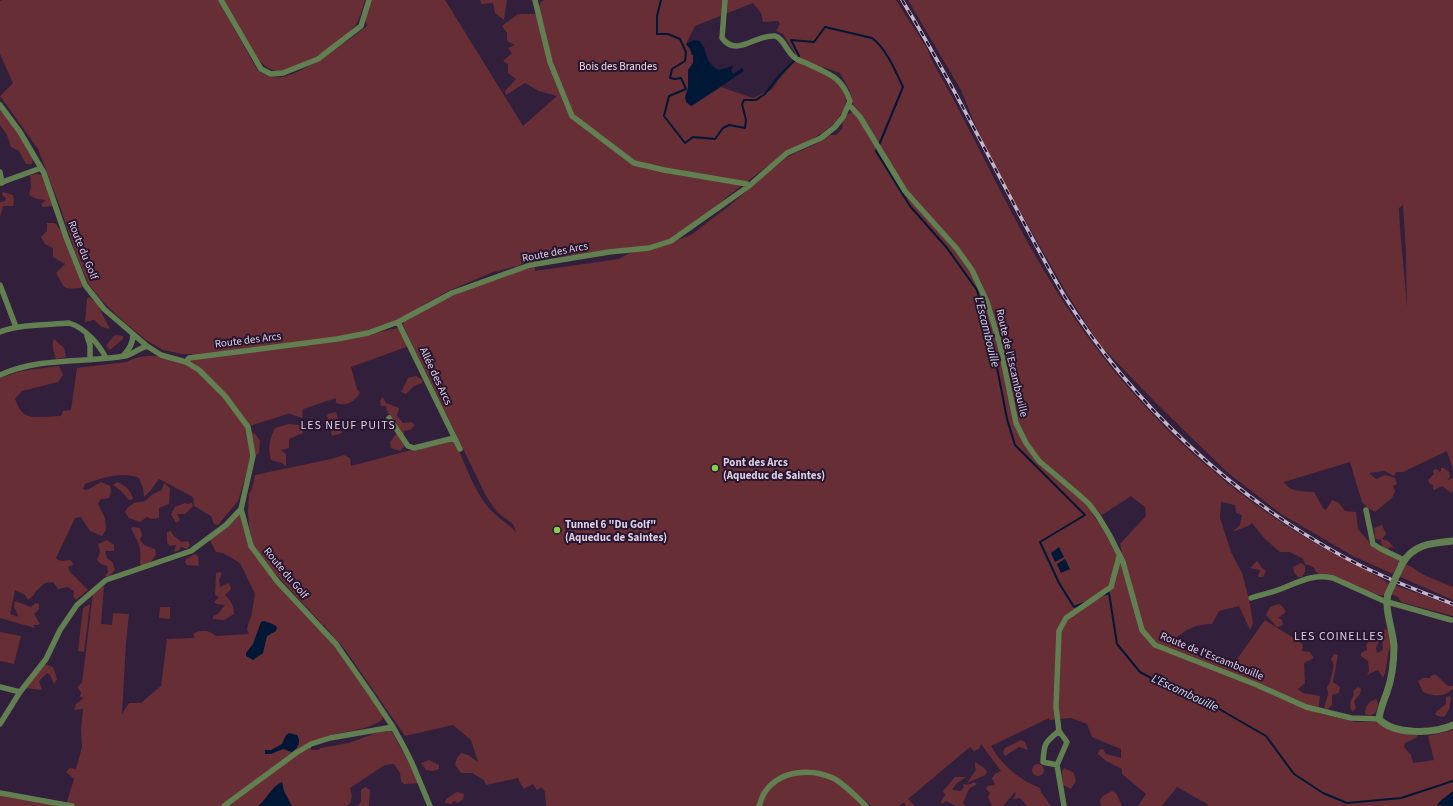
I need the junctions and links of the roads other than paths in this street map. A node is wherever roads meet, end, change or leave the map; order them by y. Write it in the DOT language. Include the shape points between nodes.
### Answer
graph roads {
  1 [pos="221,0"];
  2 [pos="369,0"];
  3 [pos="535,0"];
  4 [pos="725,0"];
  5 [pos="0,105"];
  6 [pos="848,106"];
  7 [pos="41,168"];
  8 [pos="0,172"];
  9 [pos="1,183"];
  10 [pos="749,186"];
  11 [pos="0,285"];
  12 [pos="398,322"];
  13 [pos="16,328"];
  14 [pos="0,332"];
  15 [pos="85,332"];
  16 [pos="133,334"];
  17 [pos="147,346"];
  18 [pos="123,357"];
  19 [pos="106,358"];
  20 [pos="90,360"];
  21 [pos="186,362"];
  22 [pos="0,375"];
  23 [pos="389,418"];
  24 [pos="454,438"];
  25 [pos="460,450"];
  26 [pos="241,510"];
  27 [pos="1366,510"];
  28 [pos="1453,541"];
  29 [pos="1119,557"];
  30 [pos="1403,562"];
  31 [pos="1251,598"];
  32 [pos="1387,598"];
  33 [pos="1451,620"];
  34 [pos="0,687"];
  35 [pos="20,692"];
  36 [pos="1379,719"];
  37 [pos="0,724"];
  38 [pos="1453,725"];
  39 [pos="393,727"];
  40 [pos="1059,731"];
  41 [pos="1057,765"];
  42 [pos="0,793"];
  43 [pos="72,806"];
  44 [pos="224,806"];
  45 [pos="430,806"];
  46 [pos="759,806"];
  47 [pos="866,806"];
  48 [pos="1064,806"];
  1 -- 2 [label="street" via="261,69 271,74 283,73 318,59 361,26"];
  3 -- 10 [label="street" via="550,62 572,116 634,163"];
  4 -- 6 [label="street" via="722,38 726,44 736,47 764,37 776,36 793,57 842,83 850,101"];
  5 -- 7 [label="street, Route du Golf" via="24,138"];
  6 -- 10 [label="street, Route des Arcs" via="835,127 821,138 787,153"];
  6 -- 29 [label="street, Route de l'Escambouille" via="860,117 905,191 957,249 972,270 988,302 1016,423 1026,443 1039,461 1089,504 1110,536"];
  7 -- 9 [label="street"];
  7 -- 16 [label="street, Route du Golf" via="85,285 104,309"];
  8 -- 9 [label="street"];
  10 -- 12 [label="street, Route des Arcs" via="671,241 649,248 530,265 452,293"];
  11 -- 13 [label="street"];
  12 -- 21 [label="street, Route des Arcs" via="368,333 337,339 189,358"];
  12 -- 24 [label="street, Allée des Arcs"];
  13 -- 14 [label="street"];
  13 -- 15 [label="street" via="69,323"];
  15 -- 19 [label="street"];
  15 -- 20 [label="street" via="90,345"];
  16 -- 17 [label="street, Route du Golf"];
  16 -- 18 [label="street" via="133,342"];
  17 -- 18 [label="street"];
  17 -- 21 [label="street, Route du Golf" via="161,355"];
  18 -- 19 [label="street"];
  19 -- 20 [label="street"];
  20 -- 22 [label="street" via="39,364"];
  21 -- 26 [label="street, Route du Golf" via="199,370 226,396 248,427 253,456"];
  23 -- 24 [label="street" via="408,446 414,448"];
  24 -- 25 [label="street, Allée des Arcs"];
  26 -- 35 [label="street" via="226,525 191,551 106,580 77,605 60,630 46,659"];
  26 -- 39 [label="street, Route du Golf" via="251,546 277,581 336,644"];
  27 -- 30 [label="street" via="1374,544"];
  28 -- 30 [label="street" via="1422,545 1412,551"];
  29 -- 36 [label="street, Route de l'Escambouille" via="1123,562 1142,630 1155,645 1306,707 1351,718"];
  29 -- 40 [label="street" via="1111,587 1066,618 1060,631 1056,707"];
  30 -- 32 [label="street, bridge"];
  31 -- 32 [label="street" via="1302,579 1327,576"];
  32 -- 33 [label="street"];
  32 -- 36 [label="street" via="1394,646 1388,690"];
  34 -- 35 [label="street"];
  35 -- 37 [label="street"];
  36 -- 38 [label="street" via="1398,729 1415,732 1428,732"];
  39 -- 44 [label="street" via="330,738 311,744"];
  39 -- 45 [label="street, Route du Golf"];
  40 -- 41 [label="street" via="1067,742"];
  40 -- 41 [label="street" via="1044,746 1043,762"];
  41 -- 48 [label="street"];
  42 -- 43 [label="street"];
  46 -- 47 [label="street" via="764,793 772,783 799,772 814,773 833,779"];
}
